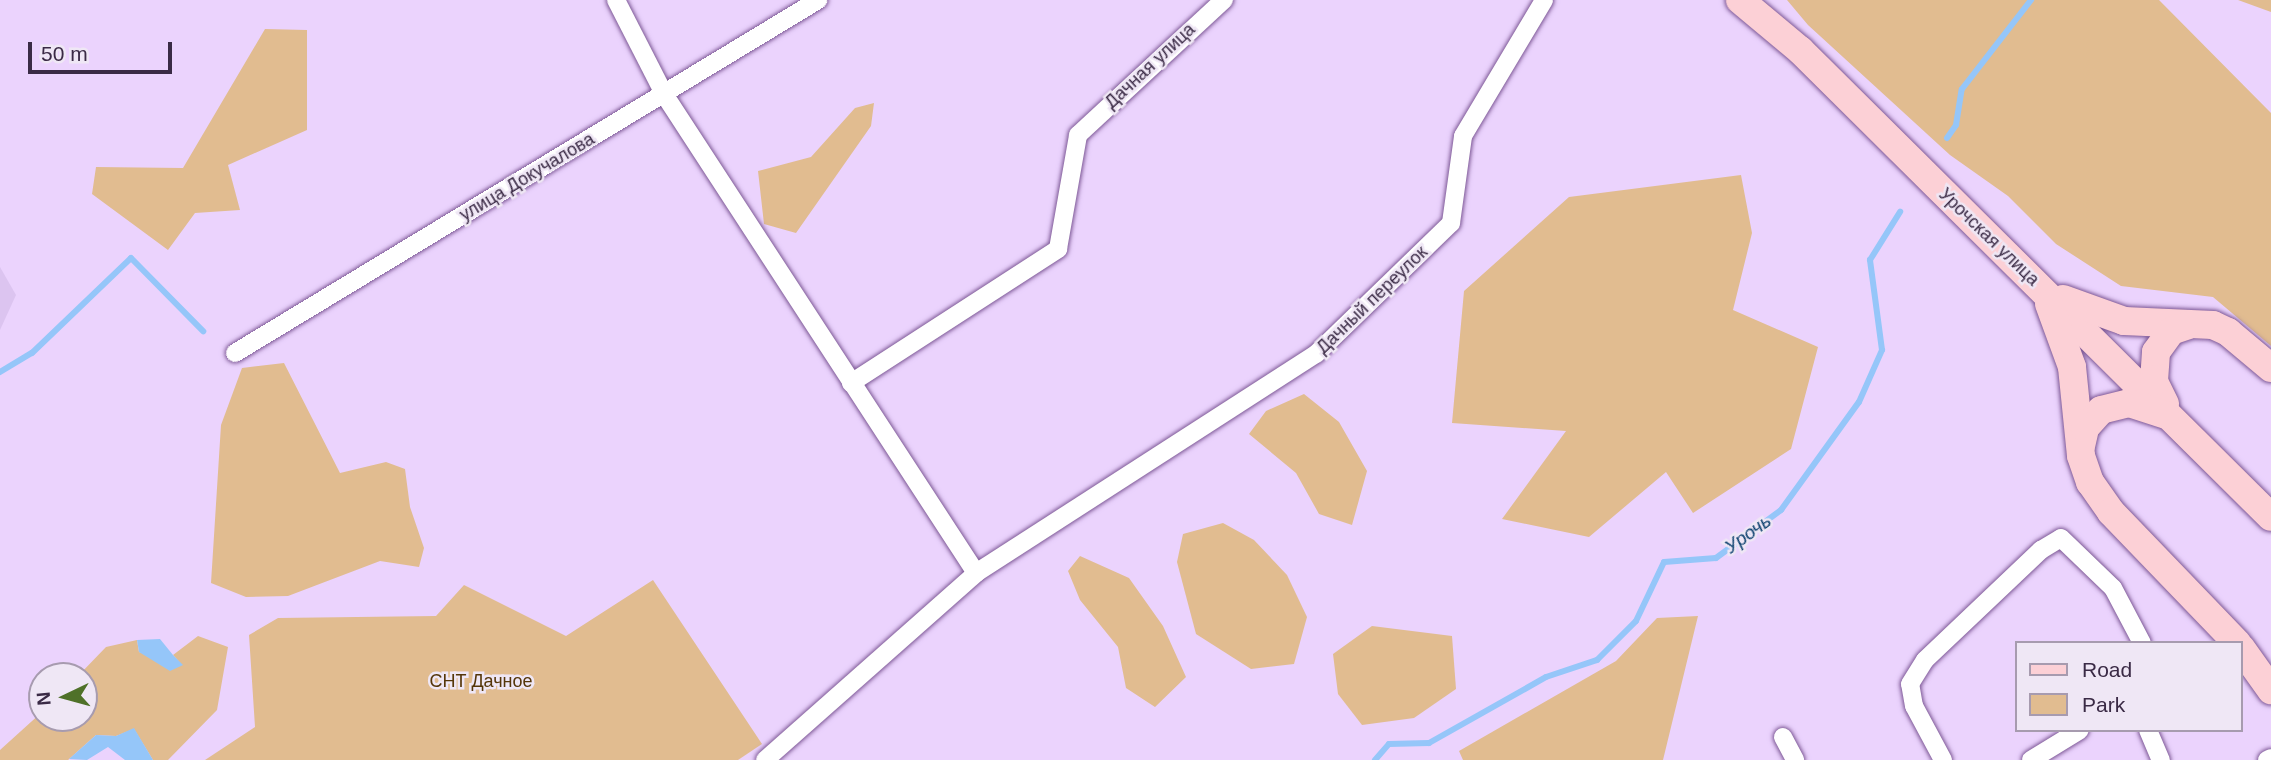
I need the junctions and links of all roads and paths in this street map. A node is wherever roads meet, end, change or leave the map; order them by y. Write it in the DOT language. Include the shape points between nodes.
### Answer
graph roads {
  1 [pos="616,0"];
  2 [pos="818,0"];
  3 [pos="1224,0"];
  4 [pos="1544,0"];
  5 [pos="1740,0"];
  6 [pos="1765,0"];
  7 [pos="1800,50"];
  8 [pos="664,94"];
  9 [pos="2039,286"];
  10 [pos="2199,323"];
  11 [pos="235,353"];
  12 [pos="2271,368"];
  13 [pos="851,383"];
  14 [pos="2179,424"];
  15 [pos="2081,456"];
  16 [pos="2271,517"];
  17 [pos="976,573"];
  18 [pos="2141,641"];
  19 [pos="2235,641"];
  20 [pos="2243,651"];
  21 [pos="2271,690"];
  22 [pos="2077,732"];
  23 [pos="2149,732"];
  24 [pos="1783,737"];
  25 [pos="765,760"];
  26 [pos="1794,760"];
  27 [pos="1943,760"];
  28 [pos="2031,760"];
  29 [pos="2161,760"];
  1 -- 8 [label="street"];
  2 -- 8 [label="street, улица Докучалова"];
  3 -- 13 [label="street, Дачная улица" via="1078,135 1058,249"];
  4 -- 17 [label="street, Дачный переулок" via="1463,136 1451,223 1316,354"];
  5 -- 7 [label="main road, Урочская улица"];
  6 -- 7 [label="main road, Урочская улица"];
  7 -- 9 [label="main road, Урочская улица"];
  8 -- 11 [label="street, улица Докучалова"];
  8 -- 13 [label="street"];
  9 -- 10 [label="main road" via="2111,318 2144,325"];
  9 -- 14 [label="main road, Урочская улица"];
  9 -- 15 [label="main road" via="2056,318 2072,367"];
  10 -- 12 [label="main road" via="2228,332"];
  10 -- 14 [label="main road" via="2171,331 2156,352 2154,381"];
  13 -- 17 [label="street"];
  14 -- 15 [label="main road" via="2143,405 2115,405 2101,410 2085,428"];
  14 -- 16 [label="main road"];
  15 -- 19 [label="main road" via="2090,482 2111,512"];
  17 -- 25 [label="street, Дачный переулок"];
  18 -- 27 [label="street" via="2113,588 2061,538 2041,550 1925,660 1910,684 1914,706"];
  20 -- 21 [label="main road"];
  22 -- 28 [label="street"];
  23 -- 29 [label="street"];
  24 -- 26 [label="street"];
}
